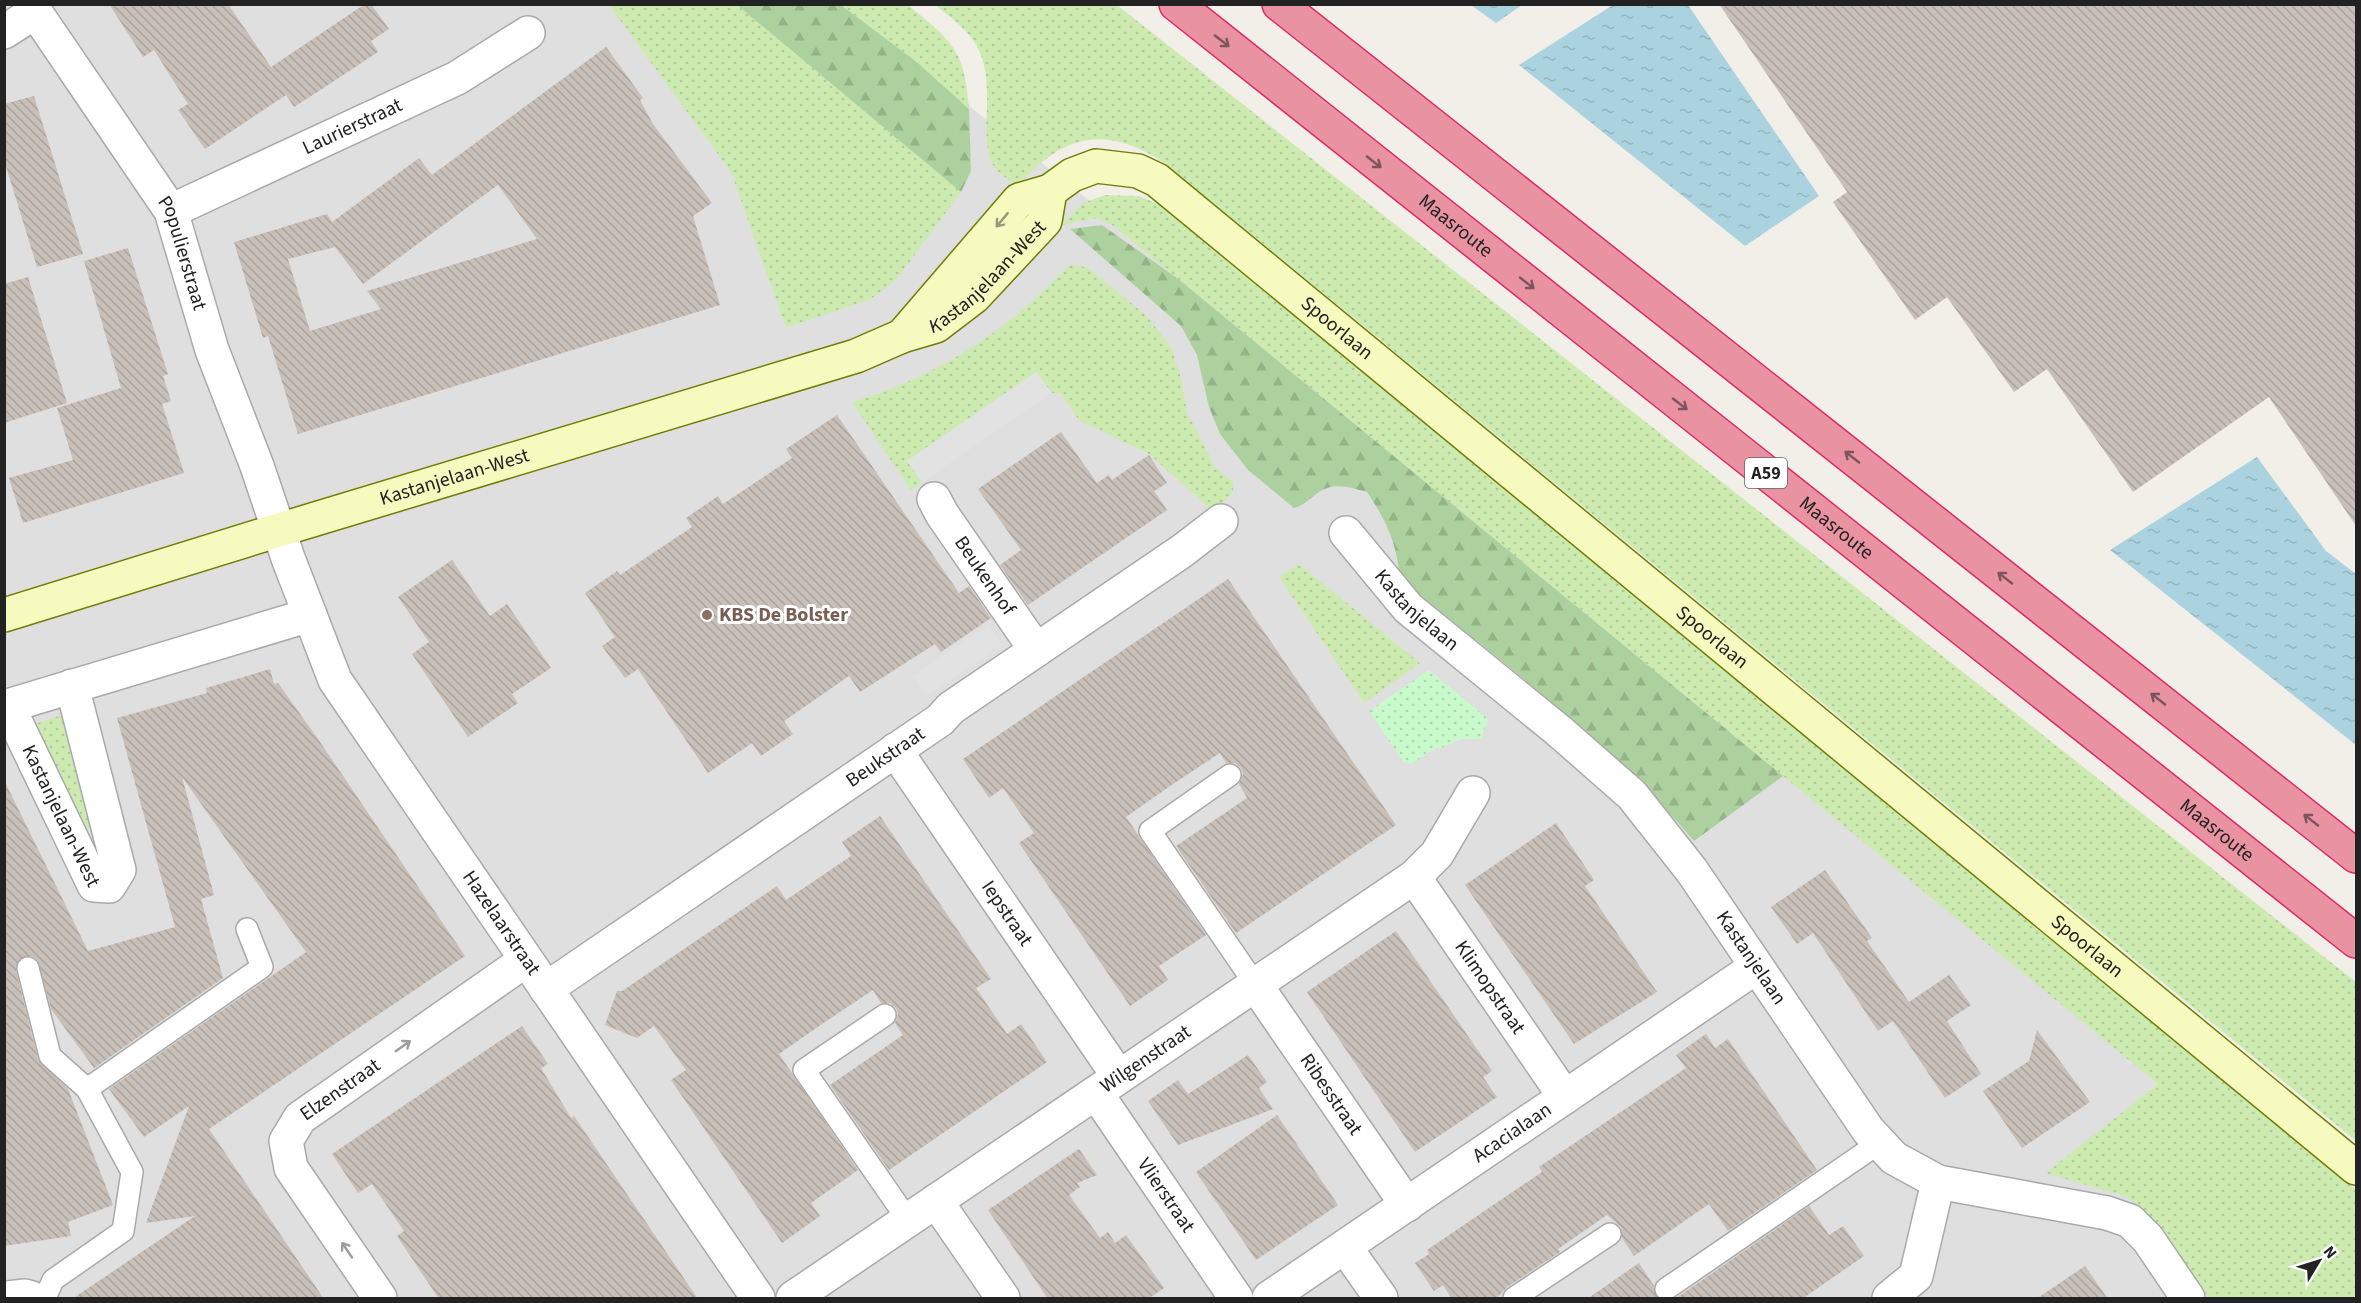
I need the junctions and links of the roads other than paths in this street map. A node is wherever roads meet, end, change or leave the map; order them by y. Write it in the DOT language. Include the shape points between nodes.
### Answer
graph roads {
  1 [pos="1176,4"];
  2 [pos="1279,4"];
  3 [pos="33,8"];
  4 [pos="4,32"];
  5 [pos="528,33"];
  6 [pos="1050,191"];
  7 [pos="171,211"];
  8 [pos="934,499"];
  9 [pos="1221,521"];
  10 [pos="279,530"];
  11 [pos="1346,533"];
  12 [pos="4,615"];
  13 [pos="310,615"];
  14 [pos="1036,650"];
  15 [pos="72,686"];
  16 [pos="6,707"];
  17 [pos="895,750"];
  18 [pos="1230,775"];
  19 [pos="1473,793"];
  20 [pos="2356,856"];
  21 [pos="1413,877"];
  22 [pos="247,929"];
  23 [pos="2356,941"];
  24 [pos="526,960"];
  25 [pos="1756,967"];
  26 [pos="28,968"];
  27 [pos="1255,984"];
  28 [pos="546,989"];
  29 [pos="885,1015"];
  30 [pos="1107,1085"];
  31 [pos="87,1089"];
  32 [pos="1564,1097"];
  33 [pos="1879,1143"];
  34 [pos="2356,1168"];
  35 [pos="1938,1182"];
  36 [pos="936,1202"];
  37 [pos="1407,1205"];
  38 [pos="908,1220"];
  39 [pos="1610,1234"];
  40 [pos="1345,1246"];
  41 [pos="1666,1289"];
  42 [pos="8,1299"];
  43 [pos="32,1299"];
  44 [pos="45,1299"];
  45 [pos="380,1299"];
  46 [pos="758,1299"];
  47 [pos="793,1299"];
  48 [pos="1003,1299"];
  49 [pos="1236,1299"];
  50 [pos="1269,1299"];
  51 [pos="1381,1299"];
  52 [pos="1514,1299"];
  53 [pos="1889,1299"];
  54 [pos="2188,1299"];
  1 -- 23 [label="highway, Maasroute / A59, one-way"];
  20 -- 2 [label="highway, one-way"];
  3 -- 4 [label="street"];
  3 -- 7 [label="street, Populierstraat"];
  5 -- 7 [label="street, Laurierstraat" via="457,78"];
  6 -- 10 [label="main road, Kastanjelaan-West" via="1019,200 902,336 845,360"];
  6 -- 34 [label="main road, Spoorlaan" via="1072,175 1096,166 1138,171 1157,180"];
  7 -- 10 [label="street, Populierstraat" via="212,350"];
  8 -- 14 [label="street, Beukenhof"];
  9 -- 14 [label="street, Beukstraat"];
  10 -- 12 [label="main road, Kastanjelaan-West"];
  10 -- 13 [label="street, Hazelaarstraat"];
  11 -- 25 [label="street, Kastanjelaan" via="1408,608 1632,795 1692,871"];
  13 -- 15 [label="street, Kastanjelaan-West"];
  13 -- 24 [label="street, Hazelaarstraat" via="335,680"];
  14 -- 17 [label="street, Beukstraat"];
  15 -- 16 [label="street, Kastanjelaan-West"];
  15 -- 16 [label="street, Kastanjelaan-West" via="118,870 109,886 93,885"];
  17 -- 28 [label="street, Beukstraat"];
  17 -- 30 [label="street, Iepstraat"];
  18 -- 27 [label="lane" via="1150,831"];
  19 -- 21 [label="street, Wilgenstraat" via="1437,854"];
  21 -- 27 [label="street, Wilgenstraat"];
  21 -- 32 [label="street, Klimopstraat"];
  22 -- 31 [label="lane" via="262,967"];
  24 -- 28 [label="street, Hazelaarstraat"];
  45 -- 24 [label="street, Elzenstraat, one-way" via="291,1168 286,1141 300,1118"];
  25 -- 32 [label="street, Acacialaan"];
  25 -- 33 [label="street, Kastanjelaan"];
  26 -- 31 [label="lane" via="50,1056"];
  27 -- 30 [label="street, Wilgenstraat"];
  27 -- 37 [label="street, Ribesstraat"];
  28 -- 46 [label="street, Hazelaarstraat"];
  29 -- 38 [label="lane" via="804,1070"];
  30 -- 36 [label="street, Wilgenstraat"];
  30 -- 49 [label="street, Vlierstraat"];
  31 -- 44 [label="lane" via="132,1172 123,1231 53,1280"];
  32 -- 37 [label="street, Acacialaan"];
  33 -- 35 [label="street, Kastanjelaan" via="1908,1167"];
  33 -- 41 [label="lane"];
  35 -- 53 [label="street" via="1916,1276"];
  35 -- 54 [label="street, Kastanjelaan" via="2108,1213 2130,1221 2148,1239"];
  36 -- 38 [label="street, Wilgenstraat"];
  36 -- 48 [label="street"];
  37 -- 40 [label="street, Acacialaan"];
  38 -- 47 [label="street, Wilgenstraat"];
  39 -- 52 [label="lane"];
  40 -- 50 [label="street, Acacialaan"];
  40 -- 51 [label="street"];
  42 -- 43 [label="street"];
}
